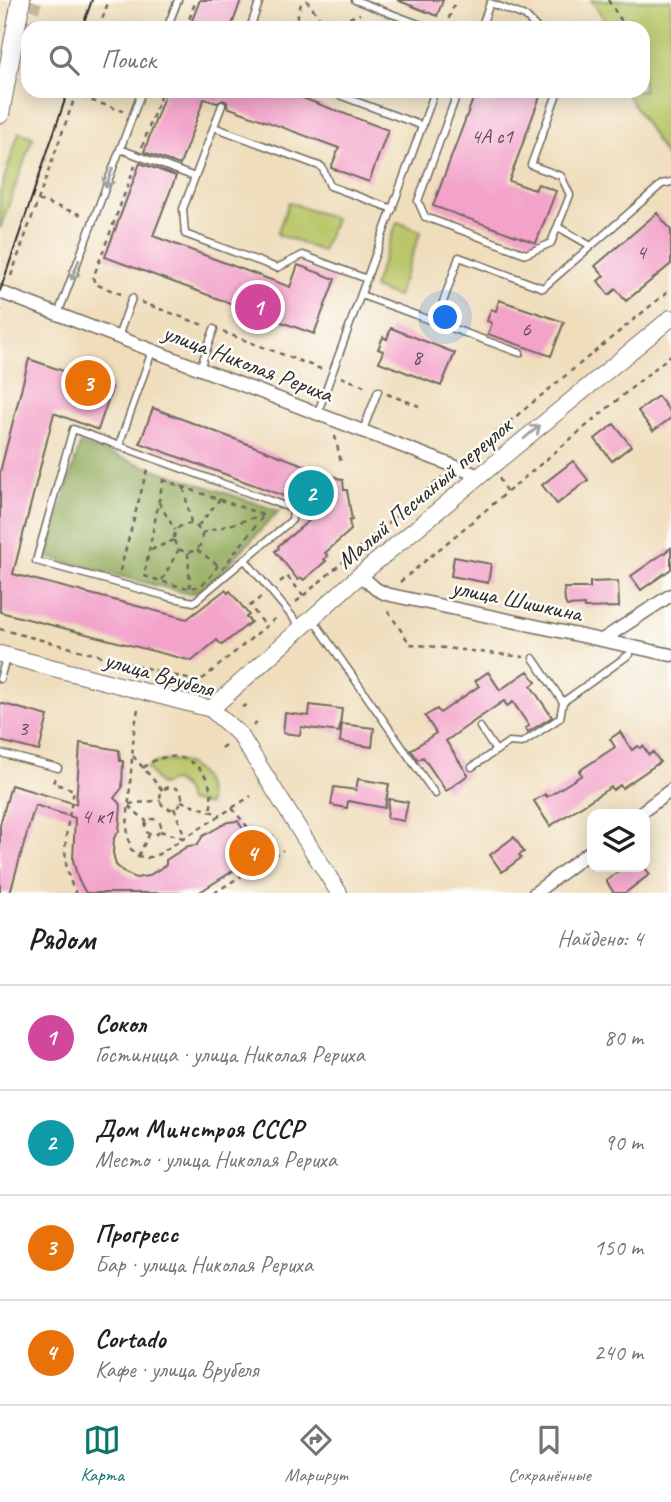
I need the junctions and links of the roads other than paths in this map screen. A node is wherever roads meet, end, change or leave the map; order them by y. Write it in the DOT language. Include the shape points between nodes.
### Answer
graph roads {
  1 [pos="21,0"];
  2 [pos="178,0"];
  3 [pos="260,0"];
  4 [pos="355,0"];
  5 [pos="170,21"];
  6 [pos="252,21"];
  7 [pos="410,21"];
  8 [pos="484,21"];
  9 [pos="531,21"];
  10 [pos="139,98"];
  11 [pos="347,98"];
  12 [pos="432,98"];
  13 [pos="455,98"];
  14 [pos="555,98"];
  15 [pos="222,105"];
  16 [pos="1,107"];
  17 [pos="422,126"];
  18 [pos="214,127"];
  19 [pos="120,149"];
  20 [pos="195,177"];
  21 [pos="671,183"];
  22 [pos="393,209"];
  23 [pos="558,227"];
  24 [pos="591,246"];
  25 [pos="367,279"];
  26 [pos="0,292"];
  27 [pos="361,295"];
  28 [pos="132,299"];
  29 [pos="58,314"];
  30 [pos="671,318"];
  31 [pos="436,322"];
  32 [pos="214,329"];
  33 [pos="118,337"];
  34 [pos="153,350"];
  35 [pos="520,353"];
  36 [pos="200,368"];
  37 [pos="378,391"];
  38 [pos="318,412"];
  39 [pos="363,429"];
  40 [pos="119,445"];
  41 [pos="480,476"];
  42 [pos="245,559"];
  43 [pos="359,575"];
  44 [pos="671,595"];
  45 [pos="307,622"];
  46 [pos="602,640"];
  47 [pos="630,654"];
  48 [pos="3,655"];
  49 [pos="671,655"];
  50 [pos="533,658"];
  51 [pos="0,679"];
  52 [pos="562,702"];
  53 [pos="211,709"];
  54 [pos="480,727"];
  55 [pos="496,751"];
  56 [pos="0,753"];
  57 [pos="472,767"];
  58 [pos="58,768"];
  59 [pos="671,790"];
  60 [pos="435,794"];
  61 [pos="646,809"];
  62 [pos="587,854"];
  63 [pos="339,893"];
  64 [pos="534,893"];
  1 -- 16 [label="main road"];
  2 -- 5 [label="lane"];
  3 -- 6 [label="lane"];
  4 -- 7 [label="lane"];
  8 -- 9 [label="lane" via="490,3"];
  10 -- 19 [label="lane"];
  11 -- 17 [label="lane"];
  12 -- 17 [label="lane"];
  13 -- 23 [label="lane" via="418,201 425,217 526,254 551,243"];
  14 -- 23 [label="lane" via="531,165 561,176 570,195"];
  15 -- 18 [label="lane"];
  17 -- 22 [label="lane"];
  18 -- 20 [label="lane"];
  18 -- 22 [label="lane" via="322,167 330,186"];
  19 -- 20 [label="lane"];
  19 -- 29 [label="lane, one-way"];
  20 -- 25 [label="lane" via="183,209 185,233 277,268 303,255"];
  21 -- 24 [label="lane" via="662,184"];
  22 -- 25 [label="lane"];
  23 -- 24 [label="lane"];
  24 -- 31 [label="lane" via="543,288 459,257"];
  25 -- 27 [label="lane"];
  26 -- 29 [label="street, улица Николая Рериха"];
  27 -- 31 [label="lane"];
  27 -- 38 [label="lane"];
  28 -- 33 [label="lane"];
  29 -- 33 [label="street, улица Николая Рериха"];
  41 -- 30 [label="street, Малый Песчаный переулок, one-way"];
  31 -- 35 [label="lane"];
  32 -- 36 [label="lane"];
  33 -- 34 [label="street, улица Николая Рериха"];
  34 -- 36 [label="street, улица Николая Рериха"];
  34 -- 40 [label="lane"];
  36 -- 38 [label="street, улица Николая Рериха"];
  37 -- 39 [label="lane"];
  38 -- 39 [label="street, улица Николая Рериха"];
  39 -- 41 [label="street, улица Николая Рериха"];
  40 -- 42 [label="lane" via="293,509 292,520"];
  40 -- 42 [label="lane" via="73,429 36,561 194,602"];
  41 -- 43 [label="street, Малый Песчаный переулок"];
  42 -- 45 [label="lane" via="287,609"];
  43 -- 45 [label="street, Малый Песчаный переулок"];
  43 -- 46 [label="street, улица Шишкина" via="386,594"];
  44 -- 46 [label="street"];
  45 -- 53 [label="street, Малый Песчаный переулок"];
  45 -- 60 [label="lane"];
  46 -- 49 [label="street, улица Шишкина"];
  47 -- 52 [label="lane"];
  48 -- 51 [label="lane"];
  48 -- 53 [label="street, улица Врубеля"];
  50 -- 52 [label="lane"];
  52 -- 55 [label="lane" via="560,718 523,743 509,743"];
  53 -- 63 [label="street, улица Врубеля" via="240,735"];
  54 -- 55 [label="lane"];
  55 -- 57 [label="lane"];
  56 -- 58 [label="lane"];
  59 -- 61 [label="street"];
  62 -- 64 [label="street"];
}
